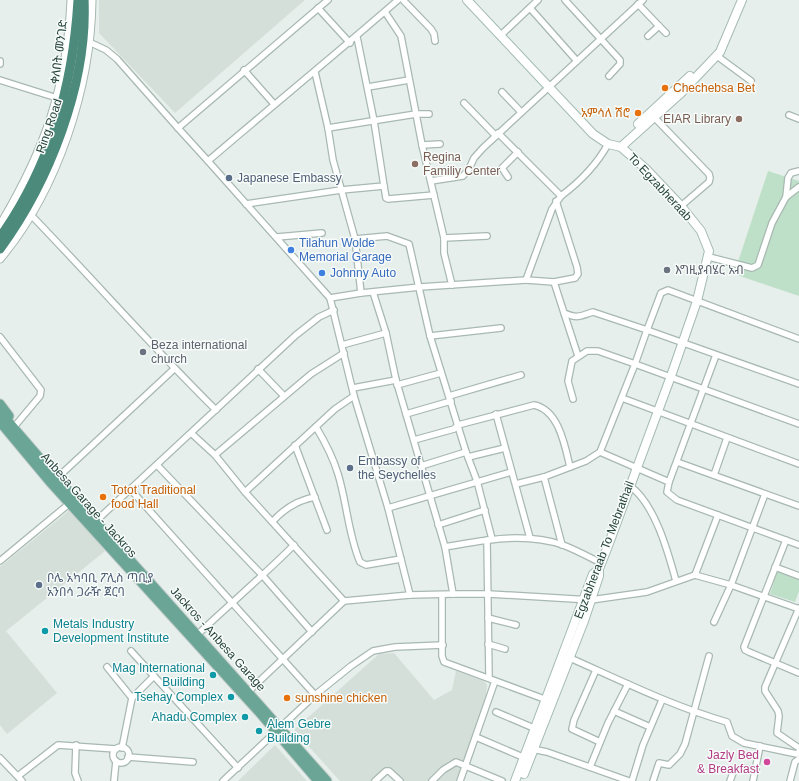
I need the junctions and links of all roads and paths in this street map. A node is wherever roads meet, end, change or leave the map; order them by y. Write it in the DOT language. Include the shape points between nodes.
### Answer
graph roads {
  1 [pos="71,0"];
  2 [pos="78,0"];
  3 [pos="84,0"];
  4 [pos="92,0"];
  5 [pos="328,0"];
  6 [pos="398,0"];
  7 [pos="403,0"];
  8 [pos="467,0"];
  9 [pos="538,0"];
  10 [pos="565,0"];
  11 [pos="736,0"];
  12 [pos="742,0"];
  13 [pos="640,2"];
  14 [pos="318,8"];
  15 [pos="530,8"];
  16 [pos="385,12"];
  17 [pos="659,26"];
  18 [pos="666,33"];
  19 [pos="501,35"];
  20 [pos="648,36"];
  21 [pos="357,38"];
  22 [pos="602,39"];
  23 [pos="435,40"];
  24 [pos="83,41"];
  25 [pos="350,43"];
  26 [pos="717,56"];
  27 [pos="0,61"];
  28 [pos="577,61"];
  29 [pos="0,64"];
  30 [pos="244,70"];
  31 [pos="315,72"];
  32 [pos="609,76"];
  33 [pos="0,80"];
  34 [pos="409,80"];
  35 [pos="751,81"];
  36 [pos="368,87"];
  37 [pos="549,87"];
  38 [pos="502,92"];
  39 [pos="57,98"];
  40 [pos="464,103"];
  41 [pos="274,104"];
  42 [pos="521,112"];
  43 [pos="416,114"];
  44 [pos="429,114"];
  45 [pos="652,115"];
  46 [pos="789,115"];
  47 [pos="799,119"];
  48 [pos="374,121"];
  49 [pos="178,128"];
  50 [pos="328,128"];
  51 [pos="497,135"];
  52 [pos="440,144"];
  53 [pos="422,145"];
  54 [pos="614,145"];
  55 [pos="518,152"];
  56 [pos="208,161"];
  57 [pos="799,171"];
  58 [pos="508,177"];
  59 [pos="431,181"];
  60 [pos="384,186"];
  61 [pos="799,187"];
  62 [pos="341,190"];
  63 [pos="434,195"];
  64 [pos="561,196"];
  65 [pos="786,197"];
  66 [pos="556,201"];
  67 [pos="246,204"];
  68 [pos="681,206"];
  69 [pos="30,214"];
  70 [pos="0,225"];
  71 [pos="322,233"];
  72 [pos="487,236"];
  73 [pos="0,237"];
  74 [pos="277,237"];
  75 [pos="444,238"];
  76 [pos="355,239"];
  77 [pos="0,249"];
  78 [pos="709,257"];
  79 [pos="0,259"];
  80 [pos="526,280"];
  81 [pos="554,282"];
  82 [pos="452,285"];
  83 [pos="420,287"];
  84 [pos="373,292"];
  85 [pos="361,293"];
  86 [pos="330,298"];
  87 [pos="697,301"];
  88 [pos="334,310"];
  89 [pos="564,313"];
  90 [pos="690,318"];
  91 [pos="501,328"];
  92 [pos="647,330"];
  93 [pos="386,332"];
  94 [pos="430,336"];
  95 [pos="0,338"];
  96 [pos="799,339"];
  97 [pos="682,342"];
  98 [pos="342,345"];
  99 [pos="344,353"];
  100 [pos="716,355"];
  101 [pos="578,356"];
  102 [pos="635,364"];
  103 [pos="174,369"];
  104 [pos="258,369"];
  105 [pos="441,373"];
  106 [pos="521,375"];
  107 [pos="671,376"];
  108 [pos="396,383"];
  109 [pos="799,384"];
  110 [pos="353,388"];
  111 [pos="704,389"];
  112 [pos="284,396"];
  113 [pos="354,396"];
  114 [pos="622,398"];
  115 [pos="450,399"];
  116 [pos="573,399"];
  117 [pos="0,404"];
  118 [pos="216,410"];
  119 [pos="0,412"];
  120 [pos="658,412"];
  121 [pos="406,414"];
  122 [pos="496,414"];
  123 [pos="0,422"];
  124 [pos="690,424"];
  125 [pos="799,424"];
  126 [pos="458,425"];
  127 [pos="316,427"];
  128 [pos="8,428"];
  129 [pos="191,433"];
  130 [pos="727,438"];
  131 [pos="414,440"];
  132 [pos="295,445"];
  133 [pos="505,448"];
  134 [pos="600,452"];
  135 [pos="215,455"];
  136 [pos="467,455"];
  137 [pos="677,462"];
  138 [pos="799,464"];
  139 [pos="157,465"];
  140 [pos="421,466"];
  141 [pos="570,467"];
  142 [pos="636,468"];
  143 [pos="511,472"];
  144 [pos="714,475"];
  145 [pos="544,476"];
  146 [pos="54,480"];
  147 [pos="477,481"];
  148 [pos="669,482"];
  149 [pos="516,484"];
  150 [pos="630,486"];
  151 [pos="131,490"];
  152 [pos="245,492"];
  153 [pos="765,494"];
  154 [pos="430,496"];
  155 [pos="315,497"];
  156 [pos="70,503"];
  157 [pos="799,506"];
  158 [pos="388,508"];
  159 [pos="485,510"];
  160 [pos="718,515"];
  161 [pos="273,520"];
  162 [pos="96,521"];
  163 [pos="438,525"];
  164 [pos="752,528"];
  165 [pos="327,530"];
  166 [pos="530,538"];
  167 [pos="490,540"];
  168 [pos="786,540"];
  169 [pos="294,545"];
  170 [pos="562,545"];
  171 [pos="799,545"];
  172 [pos="445,547"];
  173 [pos="401,559"];
  174 [pos="0,560"];
  175 [pos="600,566"];
  176 [pos="775,567"];
  177 [pos="695,575"];
  178 [pos="263,576"];
  179 [pos="799,576"];
  180 [pos="142,578"];
  181 [pos="680,580"];
  182 [pos="731,585"];
  183 [pos="410,594"];
  184 [pos="453,594"];
  185 [pos="489,594"];
  186 [pos="442,595"];
  187 [pos="765,596"];
  188 [pos="588,600"];
  189 [pos="344,601"];
  190 [pos="232,602"];
  191 [pos="799,609"];
  192 [pos="488,618"];
  193 [pos="714,622"];
  194 [pos="516,625"];
  195 [pos="312,632"];
  196 [pos="198,634"];
  197 [pos="488,644"];
  198 [pos="443,645"];
  199 [pos="505,649"];
  200 [pos="131,651"];
  201 [pos="709,656"];
  202 [pos="283,658"];
  203 [pos="570,658"];
  204 [pos="776,662"];
  205 [pos="107,667"];
  206 [pos="596,670"];
  207 [pos="799,673"];
  208 [pos="154,676"];
  209 [pos="489,677"];
  210 [pos="495,681"];
  211 [pos="628,684"];
  212 [pos="249,691"];
  213 [pos="315,695"];
  214 [pos="132,698"];
  215 [pos="547,700"];
  216 [pos="662,700"];
  217 [pos="614,711"];
  218 [pos="496,712"];
  219 [pos="694,712"];
  220 [pos="650,727"];
  221 [pos="536,729"];
  222 [pos="279,730"];
  223 [pos="476,737"];
  224 [pos="600,742"];
  225 [pos="76,745"];
  226 [pos="760,746"];
  227 [pos="119,748"];
  228 [pos="531,749"];
  229 [pos="799,754"];
  230 [pos="128,757"];
  231 [pos="0,758"];
  232 [pos="525,758"];
  233 [pos="116,761"];
  234 [pos="193,762"];
  235 [pos="466,767"];
  236 [pos="590,767"];
  237 [pos="238,768"];
  238 [pos="756,770"];
  239 [pos="18,776"];
  240 [pos="22,781"];
  241 [pos="78,781"];
  242 [pos="114,781"];
  243 [pos="223,781"];
  244 [pos="318,781"];
  245 [pos="328,781"];
  246 [pos="375,781"];
  247 [pos="400,781"];
  248 [pos="432,781"];
  249 [pos="460,781"];
  250 [pos="502,781"];
  251 [pos="515,781"];
  252 [pos="520,781"];
  253 [pos="631,781"];
  254 [pos="653,781"];
  255 [pos="730,781"];
  256 [pos="753,781"];
  257 [pos="790,781"];
  1 -- 39 [label="street" via="68,43"];
  2 -- 24 [label="highway, ቀለበት መንገድ"];
  3 -- 24 [label="highway, Ring Road"];
  4 -- 24 [label="street"];
  5 -- 14 [label="street"];
  6 -- 16 [label="street"];
  7 -- 23 [label="street" via="431,29"];
  8 -- 19 [label="main road, To Egzabheraab"];
  9 -- 15 [label="street"];
  10 -- 22 [label="street"];
  11 -- 45 [label="main road" via="719,44 710,57"];
  12 -- 26 [label="main road" via="725,44"];
  13 -- 17 [label="street"];
  13 -- 22 [label="street"];
  14 -- 25 [label="street"];
  14 -- 30 [label="street"];
  15 -- 19 [label="street"];
  15 -- 28 [label="street"];
  16 -- 21 [label="street"];
  16 -- 34 [label="street" via="401,36"];
  17 -- 18 [label="street"];
  17 -- 20 [label="street"];
  19 -- 37 [label="main road, To Egzabheraab"];
  21 -- 25 [label="street"];
  21 -- 36 [label="street"];
  22 -- 28 [label="street"];
  22 -- 32 [label="street" via="621,62"];
  24 -- 49 [label="street" via="106,50 117,59"];
  24 -- 69 [label="street" via="84,76 69,128 54,167"];
  24 -- 73 [label="highway, ቀለበት መንገድ" via="57,123 35,176"];
  24 -- 77 [label="highway, Ring Road" via="71,101 55,146 28,204"];
  25 -- 31 [label="street"];
  26 -- 35 [label="street"];
  26 -- 45 [label="main road"];
  27 -- 29 [label="street"];
  28 -- 37 [label="street"];
  30 -- 41 [label="street"];
  30 -- 49 [label="street"];
  31 -- 41 [label="street"];
  31 -- 50 [label="street"];
  33 -- 39 [label="street"];
  34 -- 36 [label="street"];
  34 -- 43 [label="street"];
  36 -- 48 [label="street"];
  37 -- 42 [label="street"];
  37 -- 54 [label="main road, To Egzabheraab" via="593,134"];
  38 -- 42 [label="street"];
  39 -- 70 [label="street" via="51,122 35,162"];
  40 -- 51 [label="street"];
  41 -- 56 [label="street"];
  42 -- 51 [label="street"];
  43 -- 44 [label="street"];
  43 -- 48 [label="street"];
  43 -- 53 [label="street"];
  45 -- 54 [label="main road"];
  45 -- 68 [label="street" via="709,174 709,182"];
  46 -- 47 [label="street"];
  48 -- 50 [label="street"];
  48 -- 60 [label="street"];
  49 -- 56 [label="street"];
  50 -- 62 [label="street"];
  51 -- 55 [label="street"];
  51 -- 59 [label="street" via="474,158 463,176"];
  52 -- 53 [label="street"];
  53 -- 59 [label="street"];
  54 -- 64 [label="street" via="588,173"];
  54 -- 68 [label="main road, To Egzabheraab" via="646,169"];
  55 -- 58 [label="street" via="502,168"];
  55 -- 64 [label="street"];
  56 -- 67 [label="street"];
  57 -- 65 [label="street" via="788,178"];
  59 -- 63 [label="street"];
  60 -- 62 [label="street"];
  60 -- 63 [label="street" via="388,199"];
  61 -- 65 [label="street"];
  62 -- 67 [label="street"];
  62 -- 76 [label="street"];
  63 -- 75 [label="street"];
  64 -- 66 [label="street"];
  65 -- 78 [label="street" via="772,223 758,265 752,268"];
  66 -- 80 [label="street"];
  66 -- 81 [label="street" via="578,274 575,278"];
  67 -- 74 [label="street"];
  68 -- 78 [label="main road, To Egzabheraab" via="705,238"];
  69 -- 79 [label="street"];
  69 -- 103 [label="street" via="95,281"];
  71 -- 74 [label="street"];
  72 -- 75 [label="street"];
  74 -- 86 [label="street"];
  75 -- 82 [label="street" via="444,253"];
  76 -- 83 [label="street" via="387,236 409,244"];
  76 -- 85 [label="street"];
  78 -- 87 [label="main road, To Egzabheraab"];
  80 -- 81 [label="street"];
  80 -- 82 [label="street"];
  81 -- 89 [label="street"];
  82 -- 83 [label="street"];
  83 -- 84 [label="street"];
  83 -- 94 [label="street"];
  84 -- 85 [label="street"];
  84 -- 93 [label="street"];
  85 -- 86 [label="street"];
  86 -- 88 [label="street"];
  87 -- 90 [label="main road, To Egzabheraab"];
  87 -- 92 [label="street" via="664,290"];
  87 -- 96 [label="street"];
  88 -- 98 [label="street"];
  88 -- 104 [label="street" via="309,325"];
  89 -- 92 [label="street" via="583,317 593,312"];
  89 -- 101 [label="street"];
  90 -- 97 [label="main road, Egzabheraab To Mebrathail"];
  91 -- 94 [label="street"];
  92 -- 97 [label="street"];
  92 -- 102 [label="street"];
  93 -- 98 [label="street"];
  93 -- 108 [label="street"];
  94 -- 105 [label="street"];
  95 -- 128 [label="street" via="41,390 40,396"];
  97 -- 100 [label="street"];
  97 -- 107 [label="main road, Egzabheraab To Mebrathail"];
  98 -- 99 [label="street"];
  99 -- 110 [label="street"];
  99 -- 112 [label="street" via="311,374"];
  100 -- 109 [label="street"];
  100 -- 111 [label="street"];
  101 -- 102 [label="street" via="587,351 598,351"];
  101 -- 116 [label="street" via="572,361 568,381"];
  102 -- 107 [label="street"];
  102 -- 114 [label="street"];
  103 -- 118 [label="street"];
  103 -- 146 [label="street"];
  104 -- 112 [label="street"];
  104 -- 118 [label="street"];
  105 -- 108 [label="street"];
  105 -- 115 [label="street"];
  106 -- 115 [label="street"];
  107 -- 111 [label="street"];
  107 -- 120 [label="main road, Egzabheraab To Mebrathail"];
  108 -- 110 [label="street"];
  108 -- 121 [label="street"];
  110 -- 113 [label="street"];
  111 -- 124 [label="street"];
  111 -- 125 [label="street"];
  112 -- 135 [label="street"];
  113 -- 127 [label="street"];
  113 -- 158 [label="street"];
  114 -- 120 [label="street"];
  114 -- 134 [label="street"];
  115 -- 121 [label="street"];
  115 -- 126 [label="street"];
  117 -- 128 [label="main road" via="7,412"];
  118 -- 129 [label="street"];
  119 -- 128 [label="main road"];
  120 -- 124 [label="street"];
  120 -- 142 [label="main road, Egzabheraab To Mebrathail"];
  121 -- 131 [label="street"];
  122 -- 126 [label="street"];
  122 -- 133 [label="street"];
  122 -- 141 [label="street" via="534,405 548,411 561,436"];
  123 -- 128 [label="main road"];
  124 -- 130 [label="street"];
  124 -- 137 [label="street"];
  126 -- 131 [label="street"];
  126 -- 136 [label="street"];
  127 -- 132 [label="street"];
  127 -- 173 [label="street" via="331,453 360,562 366,564"];
  128 -- 146 [label="main road, Jackros - Anbesa Garage"];
  128 -- 146 [label="main road, Anbesa Garage - Jackros" via="9,439 18,442"];
  129 -- 135 [label="street"];
  129 -- 139 [label="street"];
  130 -- 138 [label="street"];
  130 -- 144 [label="street"];
  131 -- 140 [label="street"];
  132 -- 152 [label="street"];
  132 -- 155 [label="street"];
  133 -- 136 [label="street"];
  133 -- 143 [label="street"];
  134 -- 141 [label="street"];
  134 -- 142 [label="street"];
  135 -- 152 [label="street"];
  136 -- 140 [label="street"];
  136 -- 147 [label="street"];
  137 -- 144 [label="street"];
  137 -- 148 [label="street"];
  139 -- 151 [label="street"];
  139 -- 178 [label="street"];
  140 -- 154 [label="street"];
  141 -- 145 [label="street"];
  142 -- 148 [label="street"];
  142 -- 150 [label="main road, Egzabheraab To Mebrathail"];
  143 -- 147 [label="street"];
  143 -- 149 [label="street"];
  144 -- 153 [label="street"];
  145 -- 149 [label="street"];
  145 -- 170 [label="street"];
  146 -- 156 [label="main road, Anbesa Garage - Jackros"];
  146 -- 162 [label="main road, Jackros - Anbesa Garage"];
  147 -- 154 [label="street"];
  147 -- 159 [label="street"];
  148 -- 160 [label="street" via="667,492 672,498"];
  149 -- 166 [label="street"];
  150 -- 175 [label="main road, Egzabheraab To Mebrathail"];
  150 -- 181 [label="street" via="641,497 661,534"];
  151 -- 162 [label="street"];
  151 -- 190 [label="street"];
  152 -- 161 [label="street"];
  153 -- 157 [label="street"];
  153 -- 164 [label="street"];
  154 -- 158 [label="street"];
  154 -- 163 [label="street"];
  155 -- 161 [label="street" via="302,499"];
  155 -- 165 [label="street"];
  156 -- 174 [label="street"];
  156 -- 180 [label="main road, Anbesa Garage - Jackros"];
  158 -- 173 [label="street"];
  159 -- 163 [label="street"];
  159 -- 167 [label="street"];
  160 -- 164 [label="street"];
  160 -- 177 [label="street"];
  161 -- 169 [label="street"];
  162 -- 180 [label="main road, Jackros - Anbesa Garage"];
  163 -- 172 [label="street"];
  164 -- 168 [label="street"];
  164 -- 182 [label="street"];
  166 -- 167 [label="street"];
  166 -- 170 [label="street"];
  167 -- 172 [label="street"];
  167 -- 185 [label="street"];
  168 -- 171 [label="street"];
  168 -- 176 [label="street"];
  169 -- 178 [label="street"];
  169 -- 189 [label="street"];
  170 -- 175 [label="street"];
  172 -- 184 [label="street"];
  173 -- 183 [label="street"];
  175 -- 188 [label="main road, Egzabheraab To Mebrathail" via="599,576"];
  176 -- 179 [label="street"];
  176 -- 187 [label="street"];
  177 -- 181 [label="street"];
  177 -- 182 [label="street"];
  178 -- 190 [label="street"];
  178 -- 195 [label="street"];
  180 -- 196 [label="main road, Jackros - Anbesa Garage"];
  180 -- 222 [label="main road, Anbesa Garage - Jackros"];
  181 -- 188 [label="street" via="647,592"];
  182 -- 187 [label="street"];
  182 -- 193 [label="street"];
  183 -- 186 [label="street"];
  183 -- 189 [label="street"];
  184 -- 185 [label="street"];
  184 -- 186 [label="street"];
  185 -- 188 [label="street"];
  185 -- 192 [label="street"];
  186 -- 198 [label="street"];
  187 -- 191 [label="street"];
  187 -- 204 [label="street" via="744,647 745,650"];
  188 -- 203 [label="main road"];
  188 -- 215 [label="main road, Egzabheraab To Mebrathail"];
  189 -- 195 [label="street"];
  190 -- 196 [label="street"];
  190 -- 202 [label="street"];
  191 -- 204 [label="street"];
  192 -- 194 [label="street"];
  192 -- 197 [label="street"];
  195 -- 202 [label="street"];
  196 -- 212 [label="main road, Jackros - Anbesa Garage"];
  197 -- 199 [label="street"];
  197 -- 209 [label="street"];
  198 -- 209 [label="street" via="444,662"];
  198 -- 213 [label="street" via="395,647 373,651"];
  200 -- 208 [label="street"];
  201 -- 219 [label="street"];
  202 -- 212 [label="street"];
  202 -- 213 [label="street"];
  203 -- 206 [label="street"];
  203 -- 228 [label="main road"];
  204 -- 207 [label="street"];
  204 -- 229 [label="street" via="765,691 778,711 777,733"];
  205 -- 214 [label="street"];
  206 -- 211 [label="street"];
  206 -- 224 [label="street" via="572,729"];
  208 -- 214 [label="street"];
  208 -- 237 [label="street"];
  209 -- 210 [label="street"];
  210 -- 215 [label="street"];
  210 -- 223 [label="street"];
  211 -- 216 [label="street"];
  211 -- 217 [label="street"];
  212 -- 222 [label="main road, Jackros - Anbesa Garage"];
  213 -- 222 [label="street"];
  214 -- 227 [label="street"];
  215 -- 221 [label="main road, Egzabheraab To Mebrathail"];
  216 -- 219 [label="street"];
  216 -- 220 [label="street"];
  217 -- 220 [label="street"];
  217 -- 224 [label="street"];
  218 -- 221 [label="street"];
  219 -- 226 [label="street" via="727,722 732,736 737,740"];
  219 -- 254 [label="street" via="683,750 669,765 659,763"];
  220 -- 253 [label="street"];
  221 -- 228 [label="main road, Egzabheraab To Mebrathail"];
  222 -- 237 [label="street"];
  222 -- 244 [label="main road, Anbesa Garage - Jackros"];
  222 -- 245 [label="main road, Jackros - Anbesa Garage"];
  223 -- 232 [label="street"];
  223 -- 235 [label="street"];
  224 -- 236 [label="street"];
  225 -- 227 [label="street"];
  225 -- 239 [label="street" via="62,744 54,747"];
  225 -- 241 [label="street" via="75,773"];
  226 -- 229 [label="street"];
  226 -- 238 [label="street"];
  227 -- 230 [label="street" via="127,751"];
  227 -- 233 [label="street" via="113,756"];
  228 -- 232 [label="main road, Egzabheraab To Mebrathail"];
  228 -- 236 [label="street"];
  228 -- 252 [label="main road"];
  229 -- 257 [label="street"];
  230 -- 233 [label="street" via="125,762"];
  230 -- 234 [label="street"];
  231 -- 239 [label="street"];
  232 -- 251 [label="main road, Egzabheraab To Mebrathail"];
  233 -- 242 [label="street"];
  235 -- 248 [label="street" via="456,762 451,764"];
  235 -- 249 [label="street"];
  235 -- 250 [label="street"];
  236 -- 253 [label="street"];
  237 -- 243 [label="street"];
  238 -- 255 [label="street" via="734,770"];
  238 -- 256 [label="street"];
  239 -- 240 [label="street"];
  246 -- 247 [label="street" via="389,771"];
}
